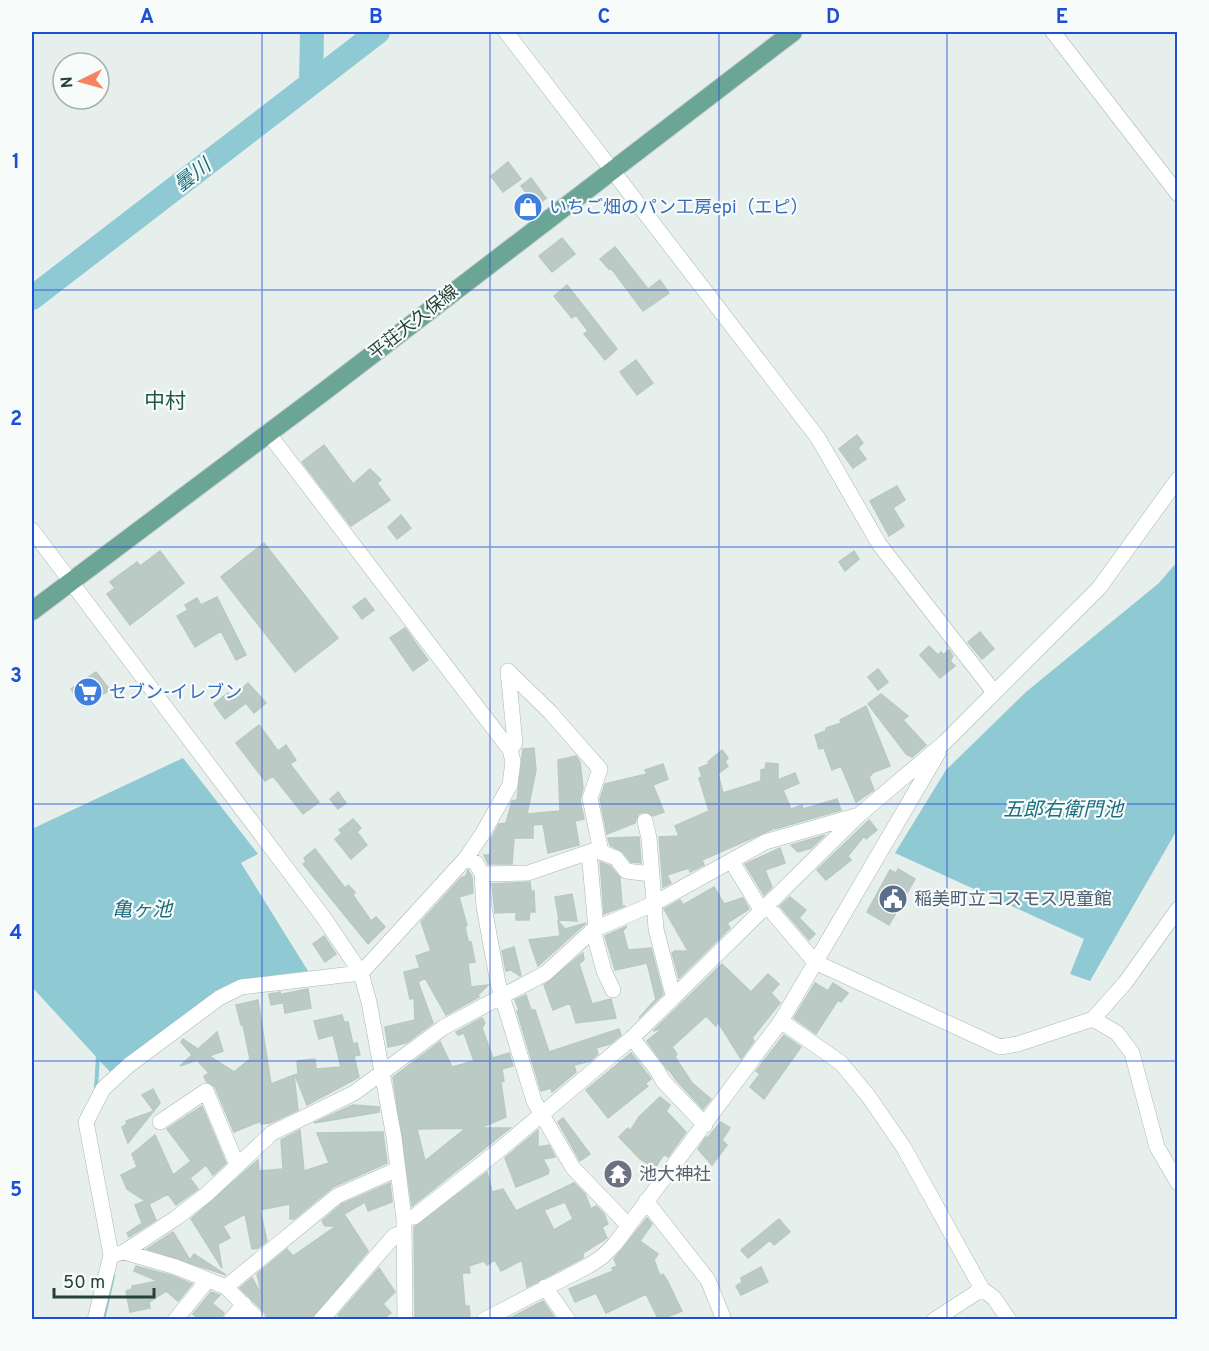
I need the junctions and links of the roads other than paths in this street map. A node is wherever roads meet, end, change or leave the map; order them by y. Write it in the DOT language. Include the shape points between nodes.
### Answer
graph roads {
  1 [pos="506,32"];
  2 [pos="793,32"];
  3 [pos="1053,32"];
  4 [pos="612,169"];
  5 [pos="1178,194"];
  6 [pos="268,434"];
  7 [pos="1178,479"];
  8 [pos="32,530"];
  9 [pos="71,581"];
  10 [pos="32,611"];
  11 [pos="994,692"];
  12 [pos="944,742"];
  13 [pos="510,750"];
  14 [pos="859,815"];
  15 [pos="645,821"];
  16 [pos="595,852"];
  17 [pos="466,858"];
  18 [pos="732,862"];
  19 [pos="482,874"];
  20 [pos="651,874"];
  21 [pos="653,904"];
  22 [pos="765,909"];
  23 [pos="1178,909"];
  24 [pos="595,930"];
  25 [pos="815,962"];
  26 [pos="361,974"];
  27 [pos="613,990"];
  28 [pos="673,995"];
  29 [pos="503,997"];
  30 [pos="1093,1019"];
  31 [pos="781,1021"];
  32 [pos="632,1038"];
  33 [pos="381,1072"];
  34 [pos="541,1114"];
  35 [pos="160,1122"];
  36 [pos="705,1125"];
  37 [pos="237,1165"];
  38 [pos="398,1169"];
  39 [pos="1178,1183"];
  40 [pos="646,1201"];
  41 [pos="404,1225"];
  42 [pos="628,1225"];
  43 [pos="118,1253"];
  44 [pos="207,1281"];
  45 [pos="226,1287"];
  46 [pos="545,1287"];
  47 [pos="982,1289"];
  48 [pos="244,1304"];
  49 [pos="503,1315"];
  50 [pos="95,1320"];
  51 [pos="175,1320"];
  52 [pos="231,1320"];
  53 [pos="258,1320"];
  54 [pos="321,1320"];
  55 [pos="405,1320"];
  56 [pos="484,1320"];
  57 [pos="568,1320"];
  58 [pos="724,1320"];
  59 [pos="934,1320"];
  60 [pos="1009,1320"];
  1 -- 4 [label="street"];
  2 -- 4 [label="main road, 平荘大久保線"];
  3 -- 5 [label="street"];
  4 -- 6 [label="main road, 平荘大久保線"];
  4 -- 11 [label="street" via="818,438 879,544"];
  6 -- 9 [label="main road, 平荘大久保線"];
  6 -- 13 [label="street"];
  7 -- 11 [label="street" via="1099,588"];
  8 -- 9 [label="street"];
  9 -- 10 [label="main road, 平荘大久保線"];
  9 -- 26 [label="street" via="324,918"];
  11 -- 12 [label="street"];
  12 -- 14 [label="street"];
  12 -- 25 [label="street"];
  13 -- 16 [label="street" via="515,742 508,671 600,769 590,798"];
  13 -- 17 [label="street" via="510,785"];
  14 -- 18 [label="street" via="765,842"];
  14 -- 22 [label="street"];
  15 -- 20 [label="street"];
  16 -- 19 [label="street" via="528,873"];
  16 -- 20 [label="street" via="616,858 626,871"];
  16 -- 24 [label="street"];
  17 -- 19 [label="street" via="476,862"];
  17 -- 26 [label="street"];
  18 -- 21 [label="street"];
  18 -- 22 [label="street"];
  19 -- 29 [label="street" via="484,907"];
  20 -- 21 [label="street"];
  21 -- 24 [label="street"];
  21 -- 28 [label="street"];
  22 -- 25 [label="street"];
  22 -- 28 [label="street"];
  23 -- 30 [label="street" via="1125,983"];
  24 -- 27 [label="street" via="604,971"];
  24 -- 29 [label="street" via="546,973"];
  25 -- 30 [label="street" via="1000,1047"];
  25 -- 31 [label="street"];
  26 -- 33 [label="street"];
  26 -- 43 [label="street" via="242,987 219,998 103,1089 86,1122"];
  28 -- 32 [label="street"];
  29 -- 33 [label="street" via="444,1027"];
  29 -- 34 [label="street" via="525,1076"];
  30 -- 39 [label="street" via="1117,1033 1132,1053 1157,1147"];
  31 -- 36 [label="street"];
  31 -- 47 [label="street" via="841,1063 869,1097 904,1148"];
  32 -- 34 [label="street"];
  32 -- 36 [label="street" via="663,1082"];
  33 -- 37 [label="street" via="354,1094 272,1133"];
  33 -- 38 [label="street"];
  34 -- 41 [label="street"];
  34 -- 42 [label="street" via="573,1168"];
  35 -- 37 [label="street" via="206,1091"];
  36 -- 40 [label="street"];
  37 -- 43 [label="street" via="207,1194"];
  38 -- 41 [label="street"];
  38 -- 45 [label="street" via="337,1196"];
  40 -- 42 [label="street"];
  40 -- 58 [label="street" via="708,1280"];
  41 -- 54 [label="street"];
  41 -- 55 [label="street"];
  42 -- 46 [label="street" via="602,1257"];
  43 -- 44 [label="street" via="176,1267"];
  43 -- 50 [label="street"];
  44 -- 45 [label="street"];
  44 -- 51 [label="street"];
  45 -- 48 [label="street"];
  46 -- 49 [label="street"];
  46 -- 57 [label="street"];
  47 -- 59 [label="street"];
  47 -- 60 [label="street" via="994,1298"];
  48 -- 52 [label="street"];
  48 -- 53 [label="street"];
  49 -- 56 [label="street"];
}
